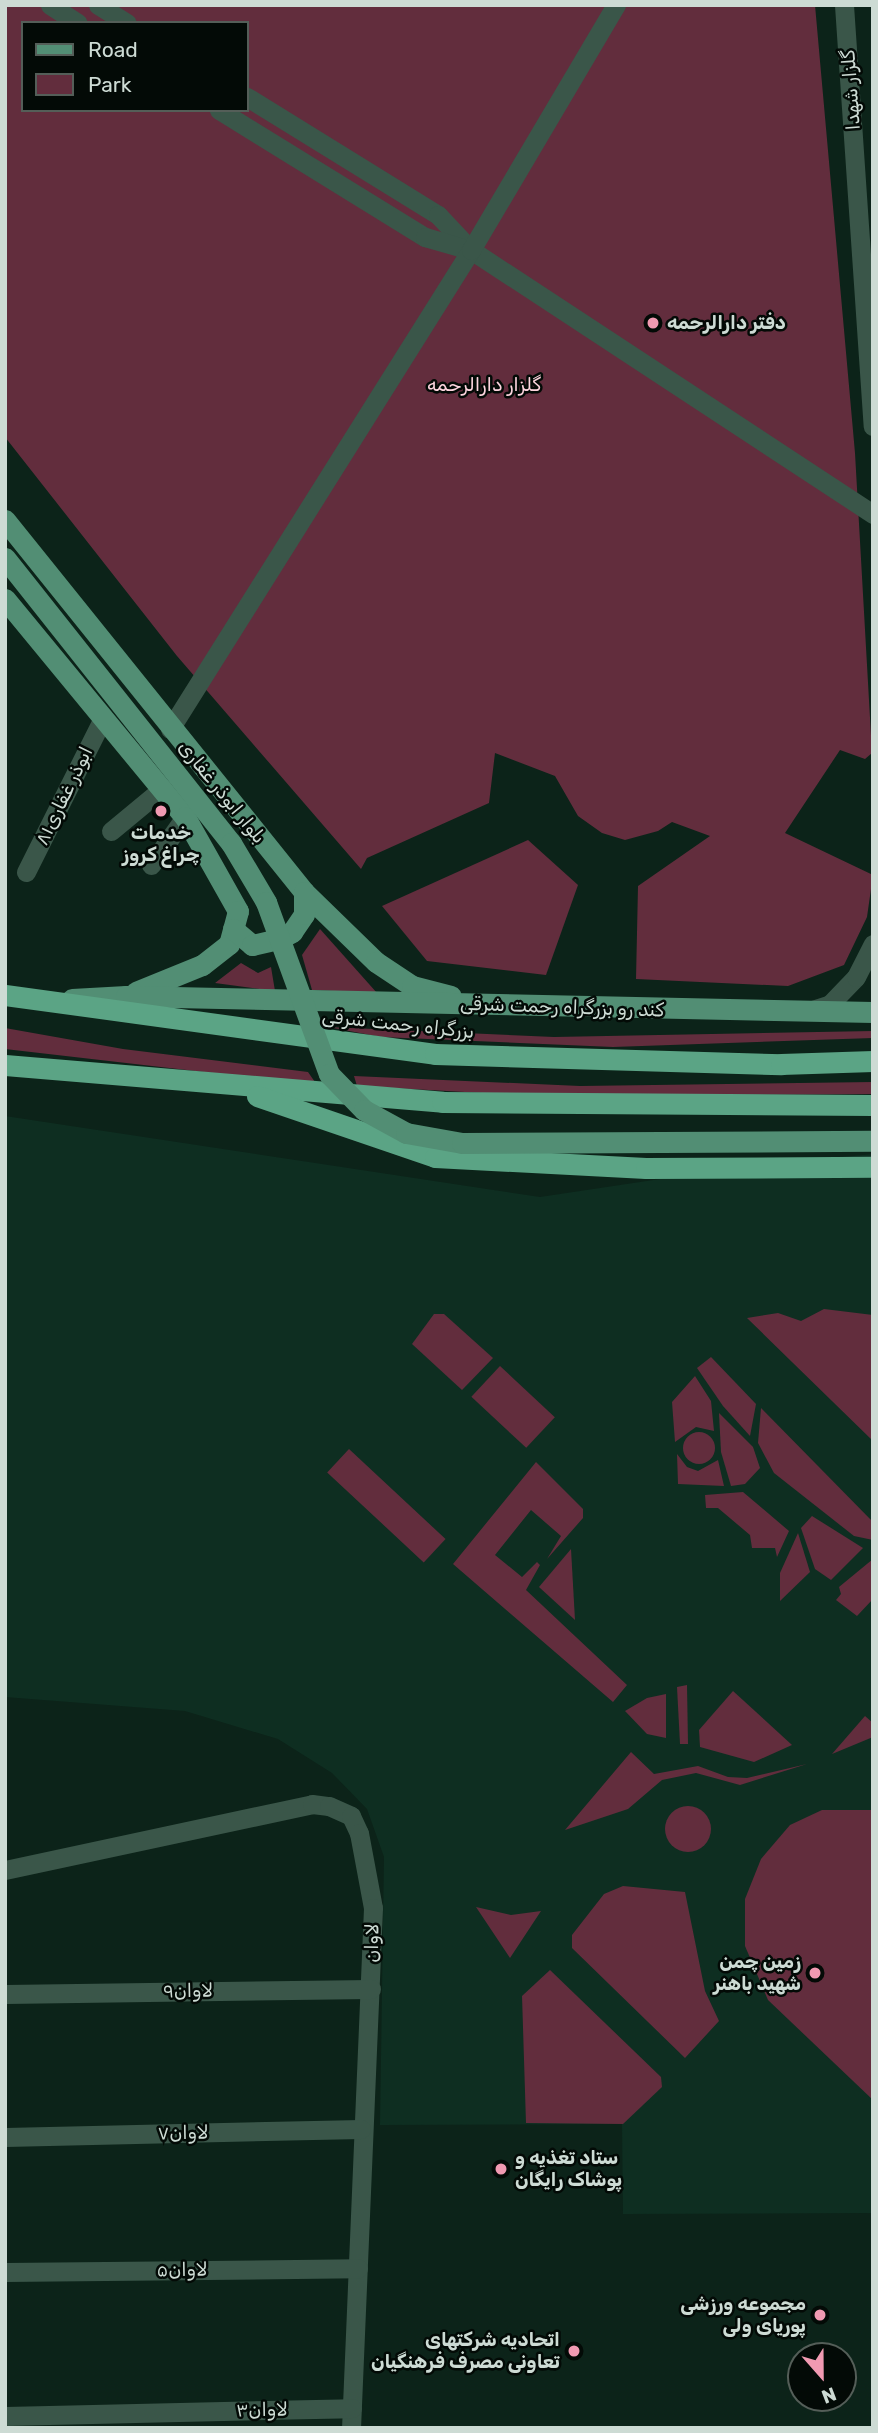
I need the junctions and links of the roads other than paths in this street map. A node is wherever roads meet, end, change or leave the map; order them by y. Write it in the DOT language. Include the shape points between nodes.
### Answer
graph roads {
  1 [pos="50,5"];
  2 [pos="98,5"];
  3 [pos="616,5"];
  4 [pos="846,5"];
  5 [pos="75,21"];
  6 [pos="124,21"];
  7 [pos="248,98"];
  8 [pos="222,112"];
  9 [pos="471,250"];
  10 [pos="873,426"];
  11 [pos="873,514"];
  12 [pos="5,520"];
  13 [pos="5,558"];
  14 [pos="8,608"];
  15 [pos="102,720"];
  16 [pos="170,729"];
  17 [pos="163,788"];
  18 [pos="185,817"];
  19 [pos="111,831"];
  20 [pos="151,865"];
  21 [pos="26,872"];
  22 [pos="304,892"];
  23 [pos="233,929"];
  24 [pos="873,944"];
  25 [pos="5,995"];
  26 [pos="126,996"];
  27 [pos="39,1001"];
  28 [pos="483,1005"];
  29 [pos="873,1012"];
  30 [pos="803,1014"];
  31 [pos="873,1061"];
  32 [pos="5,1065"];
  33 [pos="215,1083"];
  34 [pos="873,1105"];
  35 [pos="873,1141"];
  36 [pos="873,1167"];
  37 [pos="5,1870"];
  38 [pos="371,1989"];
  39 [pos="5,1994"];
  40 [pos="361,2129"];
  41 [pos="5,2137"];
  42 [pos="358,2267"];
  43 [pos="5,2272"];
  44 [pos="352,2408"];
  45 [pos="5,2416"];
  46 [pos="351,2428"];
  1 -- 5 [label="street"];
  2 -- 6 [label="street"];
  3 -- 9 [label="street"];
  4 -- 10 [label="street, گلزار شهدا"];
  7 -- 9 [label="street" via="438,215"];
  8 -- 9 [label="street" via="425,237"];
  9 -- 11 [label="street"];
  9 -- 16 [label="street"];
  12 -- 16 [label="main road, بلوار ابوذر غفاری"];
  13 -- 35 [label="main road, bridge" via="231,843 266,902 329,1074 364,1110 406,1133 462,1143"];
  14 -- 15 [label="main road"];
  15 -- 17 [label="main road"];
  15 -- 21 [label="street, ۸۱ابوذر غفاری"];
  16 -- 22 [label="main road, بلوار ابوذر غفاری"];
  17 -- 18 [label="main road"];
  17 -- 19 [label="street"];
  18 -- 20 [label="street"];
  18 -- 23 [label="main road" via="237,911"];
  22 -- 23 [label="main road" via="304,914 292,932 279,939 252,945"];
  22 -- 28 [label="main road, بلوار ابوذر غفاری" via="376,962 412,986"];
  23 -- 26 [label="main road" via="229,944 202,965"];
  24 -- 30 [label="street" via="856,977 830,1004"];
  25 -- 27 [label="highway, بزرگراه رحمت شرقی"];
  26 -- 27 [label="main road"];
  26 -- 28 [label="main road, کند رو بزرگراه رحمت شرقی"];
  27 -- 31 [label="highway, بزرگراه رحمت شرقی" via="435,1054 781,1064"];
  28 -- 30 [label="main road, کند رو بزرگراه رحمت شرقی"];
  29 -- 30 [label="main road, کند رو بزرگراه رحمت شرقی"];
  32 -- 33 [label="highway"];
  33 -- 34 [label="highway" via="442,1102"];
  33 -- 36 [label="highway" via="435,1157 646,1168"];
  37 -- 38 [label="street, لاوان" via="312,1804 329,1805 351,1816 359,1833 373,1908"];
  38 -- 39 [label="street, ۹لاوان"];
  38 -- 40 [label="street, لاوان"];
  40 -- 41 [label="street, ۷لاوان"];
  40 -- 42 [label="street, لاوان"];
  42 -- 43 [label="street, ۵لاوان"];
  42 -- 44 [label="street, لاوان"];
  44 -- 45 [label="street, ۳لاوان"];
  44 -- 46 [label="street, لاوان"];
}
